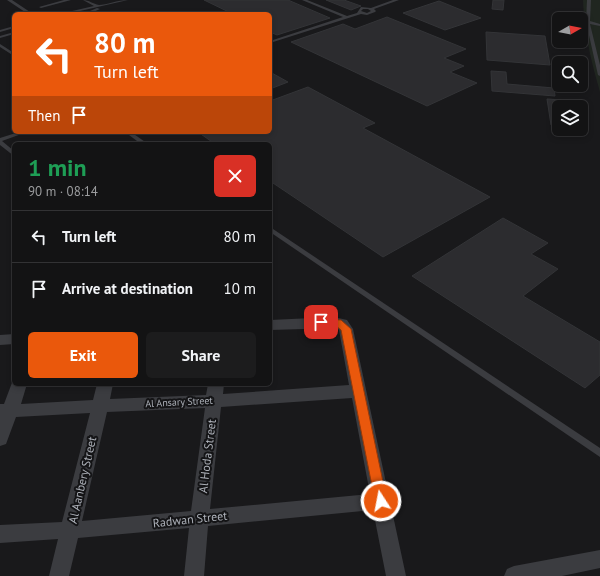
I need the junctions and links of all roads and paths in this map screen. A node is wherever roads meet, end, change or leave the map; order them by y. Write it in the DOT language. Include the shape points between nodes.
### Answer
graph roads {
  1 [pos="9,0"];
  2 [pos="69,0"];
  3 [pos="85,0"];
  4 [pos="126,0"];
  5 [pos="304,0"];
  6 [pos="397,0"];
  7 [pos="589,0"];
  8 [pos="109,4"];
  9 [pos="97,6"];
  10 [pos="41,7"];
  11 [pos="28,12"];
  12 [pos="70,12"];
  13 [pos="90,12"];
  14 [pos="346,17"];
  15 [pos="588,22"];
  16 [pos="600,25"];
  17 [pos="12,28"];
  18 [pos="0,31"];
  19 [pos="12,34"];
  20 [pos="0,37"];
  21 [pos="272,41"];
  22 [pos="1,47"];
  23 [pos="12,54"];
  24 [pos="600,74"];
  25 [pos="19,134"];
  26 [pos="131,134"];
  27 [pos="0,141"];
  28 [pos="142,142"];
  29 [pos="12,152"];
  30 [pos="272,230"];
  31 [pos="272,325"];
  32 [pos="12,339"];
  33 [pos="0,340"];
  34 [pos="18,386"];
  35 [pos="105,386"];
  36 [pos="358,390"];
  37 [pos="214,392"];
  38 [pos="100,406"];
  39 [pos="5,410"];
  40 [pos="0,439"];
  41 [pos="600,453"];
  42 [pos="381,501"];
  43 [pos="199,519"];
  44 [pos="70,530"];
  45 [pos="0,534"];
  46 [pos="600,560"];
  47 [pos="59,576"];
  48 [pos="194,576"];
  49 [pos="396,576"];
  50 [pos="514,576"];
  1 -- 11 [label="lane"];
  2 -- 10 [label="lane"];
  3 -- 9 [label="lane"];
  4 -- 8 [label="lane"];
  5 -- 14 [label="lane"];
  6 -- 14 [label="lane" via="372,9 373,12"];
  7 -- 15 [label="lane"];
  8 -- 9 [label="lane"];
  8 -- 13 [label="lane"];
  9 -- 12 [label="lane"];
  14 -- 21 [label="lane"];
  15 -- 16 [label="lane"];
  15 -- 24 [label="lane"];
  17 -- 18 [label="lane"];
  19 -- 20 [label="lane"];
  22 -- 23 [label="lane"];
  25 -- 27 [label="lane"];
  26 -- 28 [label="lane"];
  27 -- 29 [label="lane"];
  30 -- 41 [label="lane"];
  31 -- 36 [label="street" via="334,322 342,324 346,329"];
  32 -- 33 [label="street"];
  34 -- 39 [label="street"];
  35 -- 38 [label="street, Al Aanbery Street"];
  36 -- 37 [label="street, Al Ansary Street"];
  36 -- 42 [label="street"];
  37 -- 38 [label="street, Al Ansary Street"];
  37 -- 43 [label="street, Al Hoda Street"];
  38 -- 39 [label="street, Al Ansary Street"];
  38 -- 44 [label="street, Al Aanbery Street"];
  39 -- 40 [label="street"];
  42 -- 43 [label="street, Radwan Street"];
  42 -- 49 [label="street"];
  43 -- 44 [label="street, Radwan Street"];
  43 -- 48 [label="street, Al Hoda Street"];
  44 -- 45 [label="street, Radwan Street"];
  44 -- 47 [label="street, Al Aanbery Street"];
  46 -- 50 [label="street"];
}
